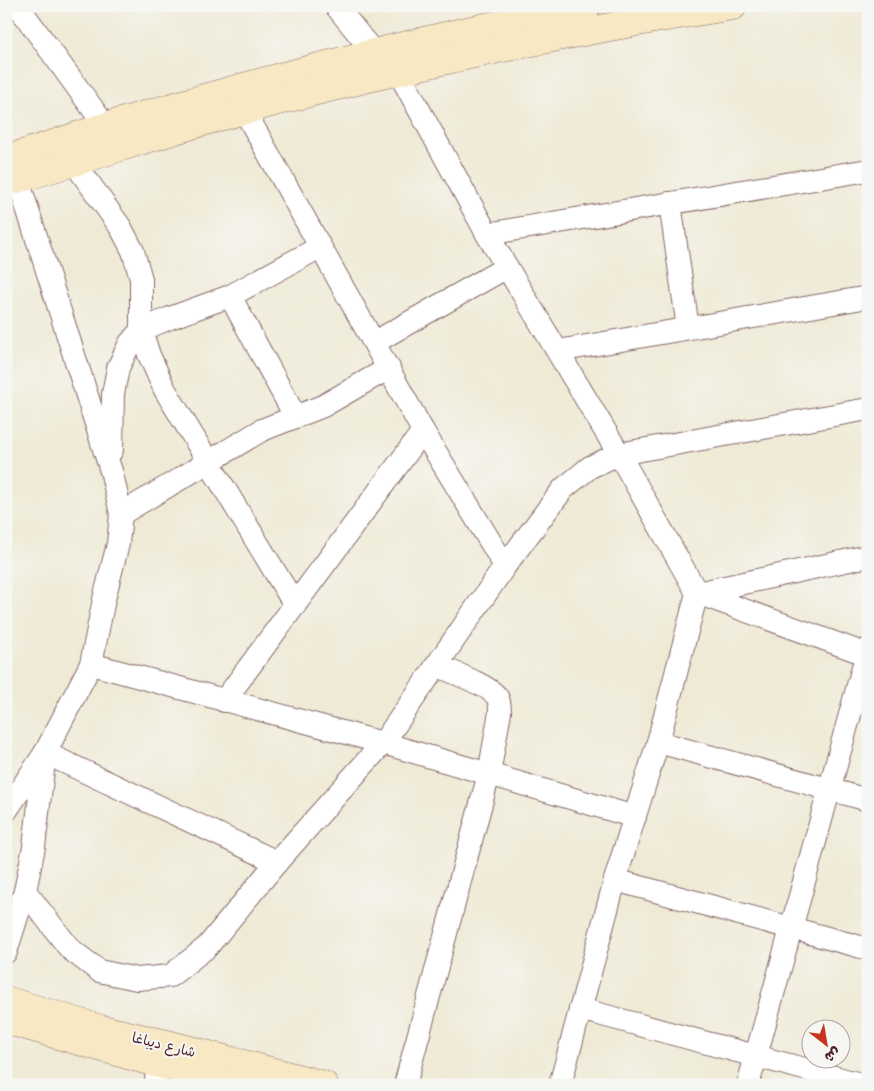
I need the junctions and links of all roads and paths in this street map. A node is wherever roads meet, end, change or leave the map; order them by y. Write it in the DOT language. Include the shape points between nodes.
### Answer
graph roads {
  1 [pos="336,6"];
  2 [pos="587,6"];
  3 [pos="733,6"];
  4 [pos="28,10"];
  5 [pos="374,53"];
  6 [pos="398,71"];
  7 [pos="244,110"];
  8 [pos="106,127"];
  9 [pos="74,162"];
  10 [pos="10,170"];
  11 [pos="868,170"];
  12 [pos="670,203"];
  13 [pos="488,234"];
  14 [pos="320,246"];
  15 [pos="507,267"];
  16 [pos="230,296"];
  17 [pos="868,296"];
  18 [pos="688,328"];
  19 [pos="141,330"];
  20 [pos="374,342"];
  21 [pos="558,351"];
  22 [pos="389,368"];
  23 [pos="868,409"];
  24 [pos="295,416"];
  25 [pos="423,431"];
  26 [pos="620,454"];
  27 [pos="207,462"];
  28 [pos="112,474"];
  29 [pos="121,514"];
  30 [pos="868,556"];
  31 [pos="505,566"];
  32 [pos="697,593"];
  33 [pos="295,605"];
  34 [pos="867,653"];
  35 [pos="91,664"];
  36 [pos="436,666"];
  37 [pos="224,701"];
  38 [pos="658,742"];
  39 [pos="382,743"];
  40 [pos="45,753"];
  41 [pos="489,774"];
  42 [pos="830,789"];
  43 [pos="868,800"];
  44 [pos="6,810"];
  45 [pos="635,817"];
  46 [pos="277,862"];
  47 [pos="615,880"];
  48 [pos="25,891"];
  49 [pos="791,927"];
  50 [pos="868,949"];
  51 [pos="6,952"];
  52 [pos="6,1000"];
  53 [pos="580,1009"];
  54 [pos="6,1020"];
  55 [pos="756,1056"];
  56 [pos="157,1074"];
  57 [pos="244,1085"];
  58 [pos="324,1085"];
  59 [pos="405,1085"];
  60 [pos="560,1085"];
  61 [pos="748,1085"];
  62 [pos="864,1085"];
  1 -- 5 [label="street"];
  2 -- 5 [label="main road" via="502,22"];
  3 -- 6 [label="main road" via="527,42"];
  4 -- 8 [label="street"];
  5 -- 8 [label="main road"];
  6 -- 7 [label="main road"];
  6 -- 13 [label="street"];
  7 -- 9 [label="main road"];
  7 -- 14 [label="street"];
  8 -- 10 [label="main road"];
  9 -- 10 [label="main road"];
  9 -- 19 [label="street" via="121,228 133,251 141,279"];
  10 -- 28 [label="street"];
  11 -- 12 [label="street"];
  12 -- 13 [label="street"];
  12 -- 18 [label="street"];
  13 -- 15 [label="street"];
  14 -- 16 [label="street"];
  14 -- 20 [label="street"];
  15 -- 20 [label="street"];
  15 -- 21 [label="street"];
  16 -- 19 [label="street"];
  16 -- 24 [label="street"];
  17 -- 18 [label="street"];
  18 -- 21 [label="street"];
  19 -- 27 [label="street" via="164,390"];
  19 -- 28 [label="street" via="130,343 118,368 113,394"];
  20 -- 22 [label="street"];
  21 -- 26 [label="street"];
  22 -- 24 [label="street" via="323,406"];
  22 -- 25 [label="street"];
  23 -- 26 [label="street"];
  24 -- 27 [label="street" via="262,430"];
  25 -- 31 [label="street"];
  25 -- 33 [label="street"];
  26 -- 31 [label="street" via="590,467 563,489"];
  26 -- 32 [label="street"];
  27 -- 29 [label="street"];
  27 -- 33 [label="street"];
  28 -- 29 [label="street"];
  29 -- 35 [label="street" via="118,544"];
  30 -- 32 [label="street"];
  31 -- 36 [label="street"];
  32 -- 34 [label="street"];
  32 -- 38 [label="street"];
  33 -- 37 [label="street"];
  34 -- 42 [label="street"];
  35 -- 37 [label="street"];
  35 -- 40 [label="street"];
  36 -- 39 [label="street"];
  36 -- 41 [label="street" via="489,689 497,696 500,712"];
  37 -- 39 [label="street"];
  38 -- 42 [label="street"];
  38 -- 45 [label="street"];
  39 -- 41 [label="street"];
  39 -- 46 [label="street"];
  40 -- 44 [label="street"];
  40 -- 46 [label="street"];
  40 -- 48 [label="street" via="34,847"];
  41 -- 45 [label="street"];
  41 -- 59 [label="street"];
  42 -- 43 [label="street"];
  42 -- 49 [label="street"];
  45 -- 47 [label="street"];
  46 -- 48 [label="street" via="207,948 170,976 137,979 99,971 70,949"];
  47 -- 49 [label="street"];
  47 -- 53 [label="street"];
  48 -- 51 [label="street"];
  49 -- 50 [label="street"];
  49 -- 55 [label="street"];
  52 -- 58 [label="main road, شارع ديباغا" via="101,1029"];
  53 -- 55 [label="street"];
  53 -- 60 [label="street"];
  54 -- 56 [label="main road, شارع ديباغا"];
  55 -- 61 [label="street"];
  55 -- 62 [label="street"];
  56 -- 57 [label="main road, شارع ديباغا"];
}
